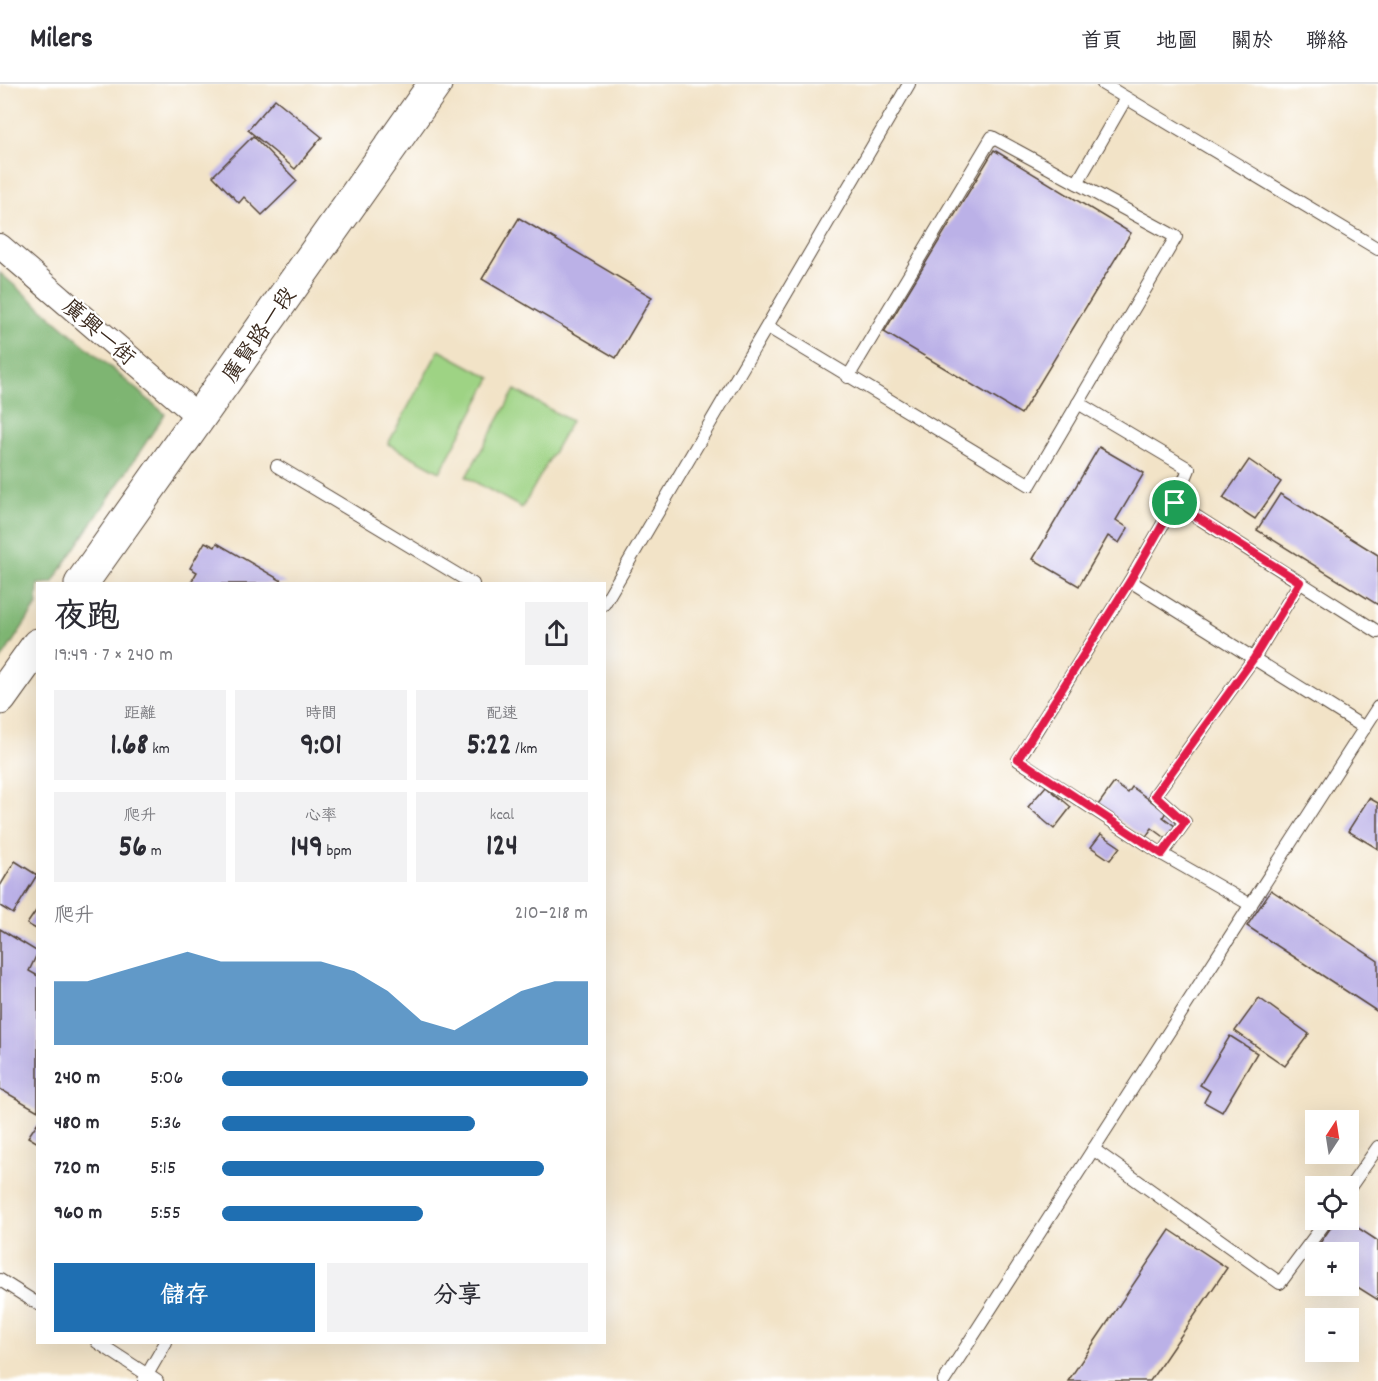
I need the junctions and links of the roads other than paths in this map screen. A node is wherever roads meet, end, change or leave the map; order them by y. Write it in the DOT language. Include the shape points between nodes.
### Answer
graph roads {
  1 [pos="435,84"];
  2 [pos="909,84"];
  3 [pos="1103,84"];
  4 [pos="1126,98"];
  5 [pos="1077,183"];
  6 [pos="0,246"];
  7 [pos="1378,249"];
  8 [pos="768,327"];
  9 [pos="848,377"];
  10 [pos="1078,403"];
  11 [pos="200,417"];
  12 [pos="277,466"];
  13 [pos="1175,503"];
  14 [pos="1130,581"];
  15 [pos="82,582"];
  16 [pos="470,582"];
  17 [pos="1300,582"];
  18 [pos="606,601"];
  19 [pos="1378,632"];
  20 [pos="36,648"];
  21 [pos="1254,658"];
  22 [pos="0,698"];
  23 [pos="1378,707"];
  24 [pos="1365,728"];
  25 [pos="1162,854"];
  26 [pos="1251,905"];
  27 [pos="1378,1147"];
  28 [pos="1094,1149"];
  29 [pos="1358,1176"];
  30 [pos="1320,1230"];
  31 [pos="0,1280"];
  32 [pos="36,1303"];
  33 [pos="100,1344"];
  34 [pos="165,1344"];
  35 [pos="149,1379"];
  36 [pos="944,1381"];
  1 -- 11 [label="street, 廣賢路一段"];
  2 -- 8 [label="lane"];
  3 -- 4 [label="lane"];
  4 -- 5 [label="lane"];
  4 -- 7 [label="lane"];
  5 -- 9 [label="lane" via="992,137"];
  5 -- 10 [label="lane" via="1176,237"];
  6 -- 11 [label="street, 廣興一街"];
  8 -- 9 [label="lane"];
  8 -- 18 [label="lane"];
  9 -- 10 [label="lane" via="1030,485"];
  10 -- 13 [label="lane" via="1189,469"];
  11 -- 15 [label="street, 廣賢路一段"];
  12 -- 16 [label="lane"];
  13 -- 14 [label="lane"];
  13 -- 17 [label="lane"];
  14 -- 21 [label="lane"];
  14 -- 25 [label="lane" via="1018,759"];
  17 -- 19 [label="lane"];
  17 -- 21 [label="lane"];
  20 -- 22 [label="street"];
  21 -- 24 [label="lane"];
  21 -- 25 [label="lane" via="1155,795 1185,822"];
  23 -- 24 [label="lane"];
  24 -- 26 [label="lane"];
  25 -- 26 [label="lane"];
  26 -- 28 [label="lane"];
  27 -- 29 [label="lane"];
  28 -- 30 [label="lane" via="1280,1283"];
  28 -- 36 [label="lane"];
  31 -- 32 [label="lane"];
  33 -- 35 [label="lane"];
  34 -- 35 [label="lane"];
}
